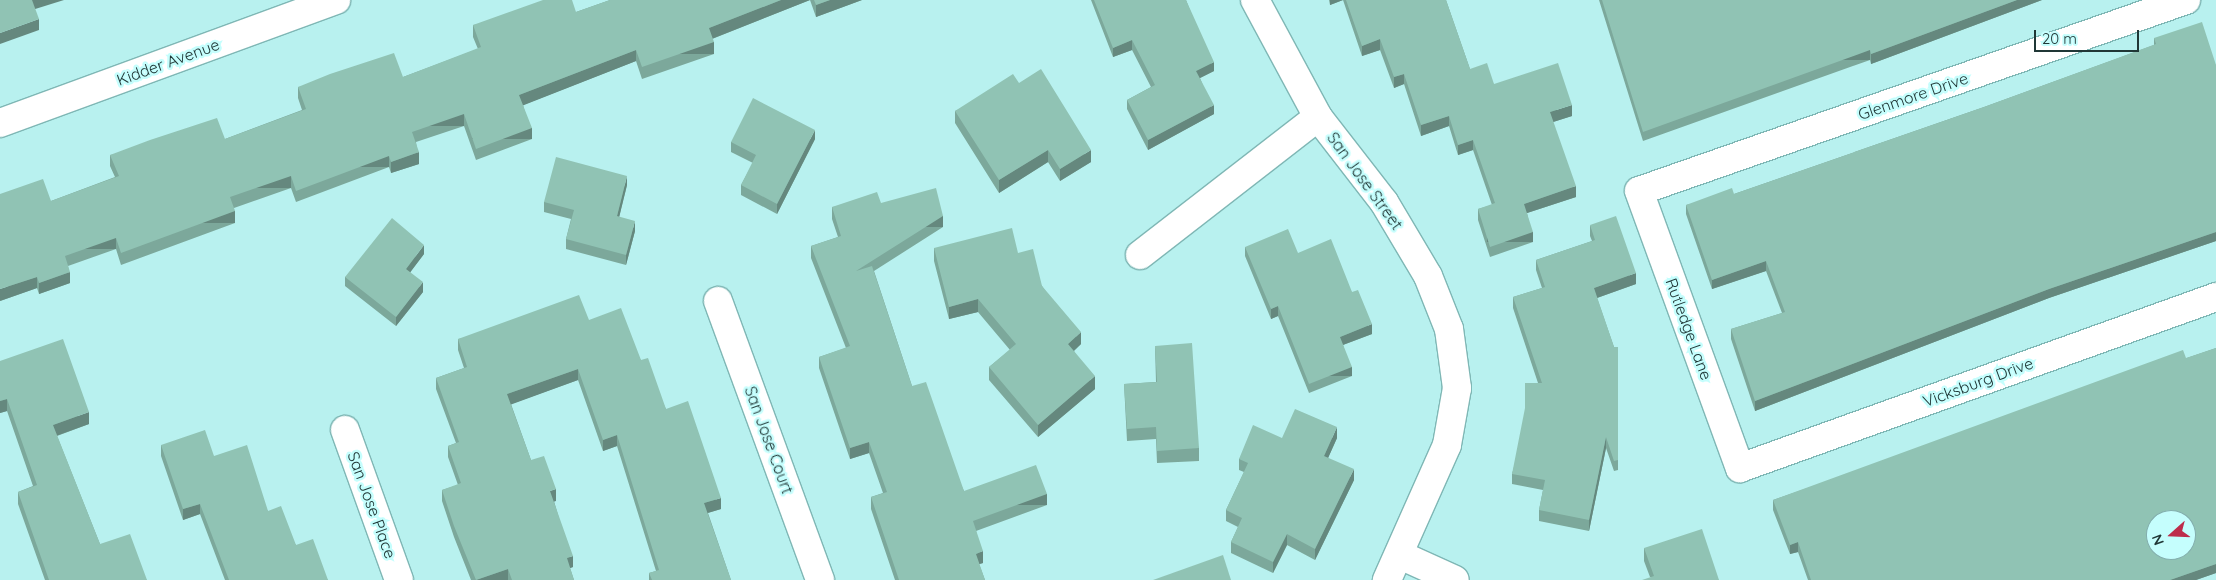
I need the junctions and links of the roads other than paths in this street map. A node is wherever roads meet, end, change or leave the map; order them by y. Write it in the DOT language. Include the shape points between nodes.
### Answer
graph roads {
  1 [pos="336,0"];
  2 [pos="1255,0"];
  3 [pos="2186,0"];
  4 [pos="1318,117"];
  5 [pos="0,123"];
  6 [pos="1639,191"];
  7 [pos="1140,255"];
  8 [pos="2216,297"];
  9 [pos="718,301"];
  10 [pos="345,430"];
  11 [pos="1740,468"];
  12 [pos="1400,555"];
  13 [pos="399,580"];
  14 [pos="820,580"];
  15 [pos="1387,580"];
  16 [pos="1455,580"];
  1 -- 5 [label="street, Kidder Avenue"];
  2 -- 4 [label="street, San Jose Street"];
  3 -- 6 [label="street, Glenmore Drive"];
  4 -- 7 [label="street, San Jose Street"];
  4 -- 12 [label="street, San Jose Street" via="1384,202 1428,276 1449,329 1457,388 1447,445"];
  6 -- 11 [label="street, Rutledge Lane"];
  8 -- 11 [label="street, Vicksburg Drive"];
  9 -- 14 [label="street, San Jose Court"];
  10 -- 13 [label="street, San Jose Place"];
  12 -- 15 [label="street, San Jose Street"];
  12 -- 16 [label="street"];
}
